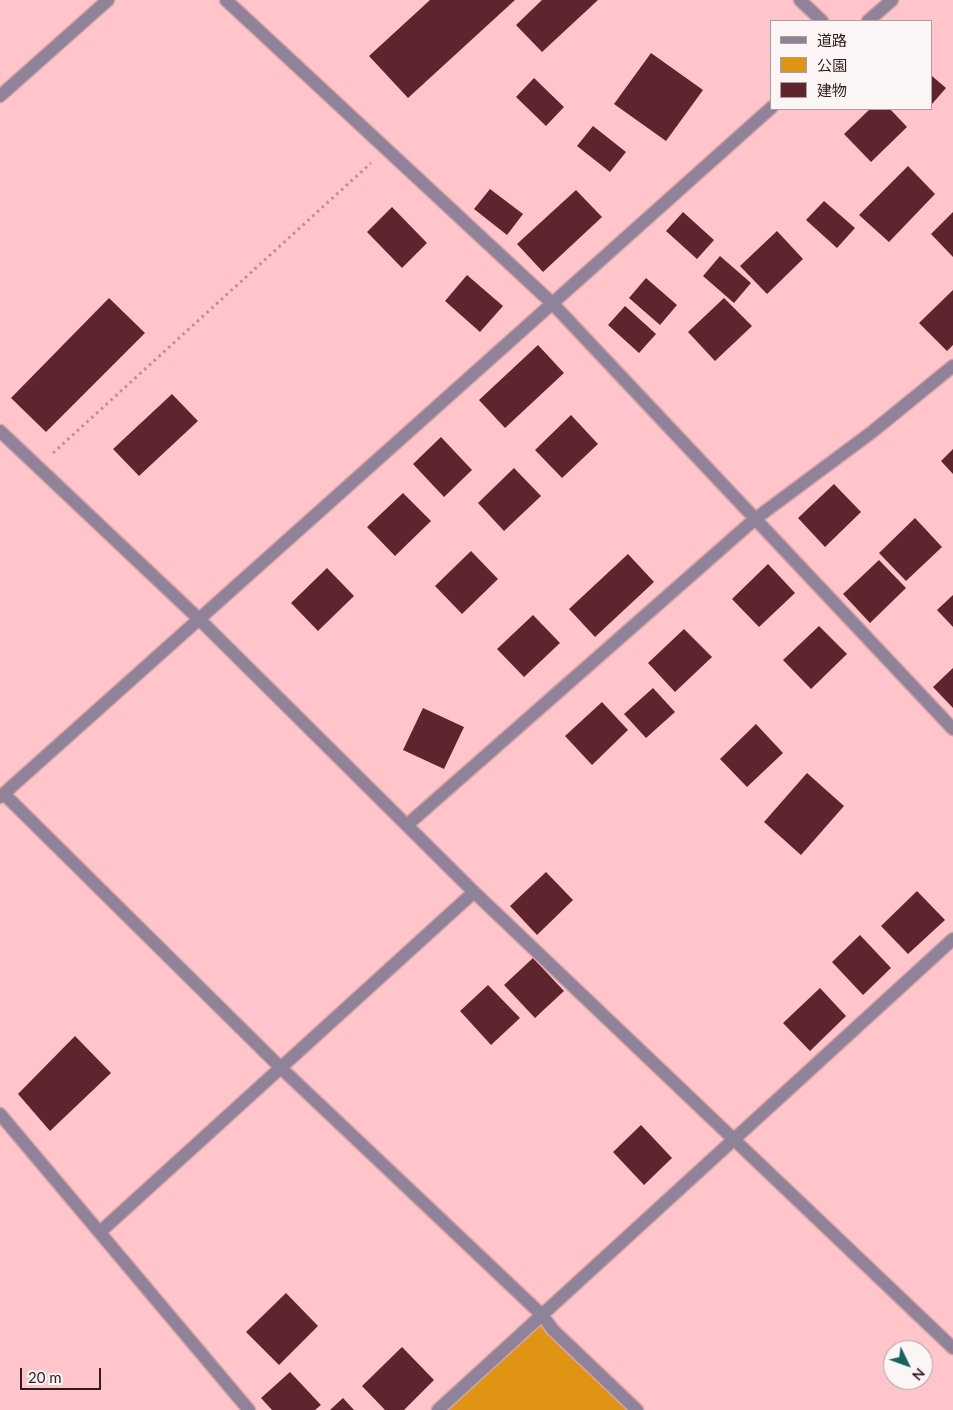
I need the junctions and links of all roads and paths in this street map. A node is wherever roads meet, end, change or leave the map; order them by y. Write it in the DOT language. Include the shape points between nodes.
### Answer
graph roads {
  1 [pos="108,0"];
  2 [pos="226,0"];
  3 [pos="800,0"];
  4 [pos="892,0"];
  5 [pos="821,20"];
  6 [pos="869,20"];
  7 [pos="0,96"];
  8 [pos="770,110"];
  9 [pos="386,149"];
  10 [pos="553,304"];
  11 [pos="953,366"];
  12 [pos="0,431"];
  13 [pos="38,467"];
  14 [pos="755,519"];
  15 [pos="199,619"];
  16 [pos="953,729"];
  17 [pos="2,796"];
  18 [pos="407,825"];
  19 [pos="474,892"];
  20 [pos="953,939"];
  21 [pos="280,1068"];
  22 [pos="0,1114"];
  23 [pos="735,1140"];
  24 [pos="100,1232"];
  25 [pos="542,1315"];
  26 [pos="953,1348"];
  27 [pos="249,1410"];
  28 [pos="438,1410"];
  29 [pos="637,1410"];
  1 -- 7 [label="street"];
  2 -- 9 [label="street"];
  3 -- 5 [label="street"];
  4 -- 6 [label="street"];
  8 -- 10 [label="street"];
  9 -- 10 [label="street"];
  9 -- 13 [label="path"];
  10 -- 14 [label="street"];
  10 -- 15 [label="street"];
  11 -- 14 [label="street" via="872,432"];
  12 -- 13 [label="street"];
  13 -- 15 [label="street"];
  14 -- 16 [label="street"];
  14 -- 18 [label="street"];
  15 -- 17 [label="street"];
  15 -- 18 [label="street"];
  17 -- 21 [label="street"];
  18 -- 19 [label="street"];
  19 -- 21 [label="street"];
  19 -- 23 [label="street"];
  20 -- 23 [label="street"];
  21 -- 24 [label="street"];
  21 -- 25 [label="street"];
  22 -- 24 [label="street"];
  23 -- 25 [label="street"];
  23 -- 26 [label="street"];
  24 -- 27 [label="street"];
  25 -- 28 [label="street"];
  25 -- 29 [label="street" via="553,1330"];
}
